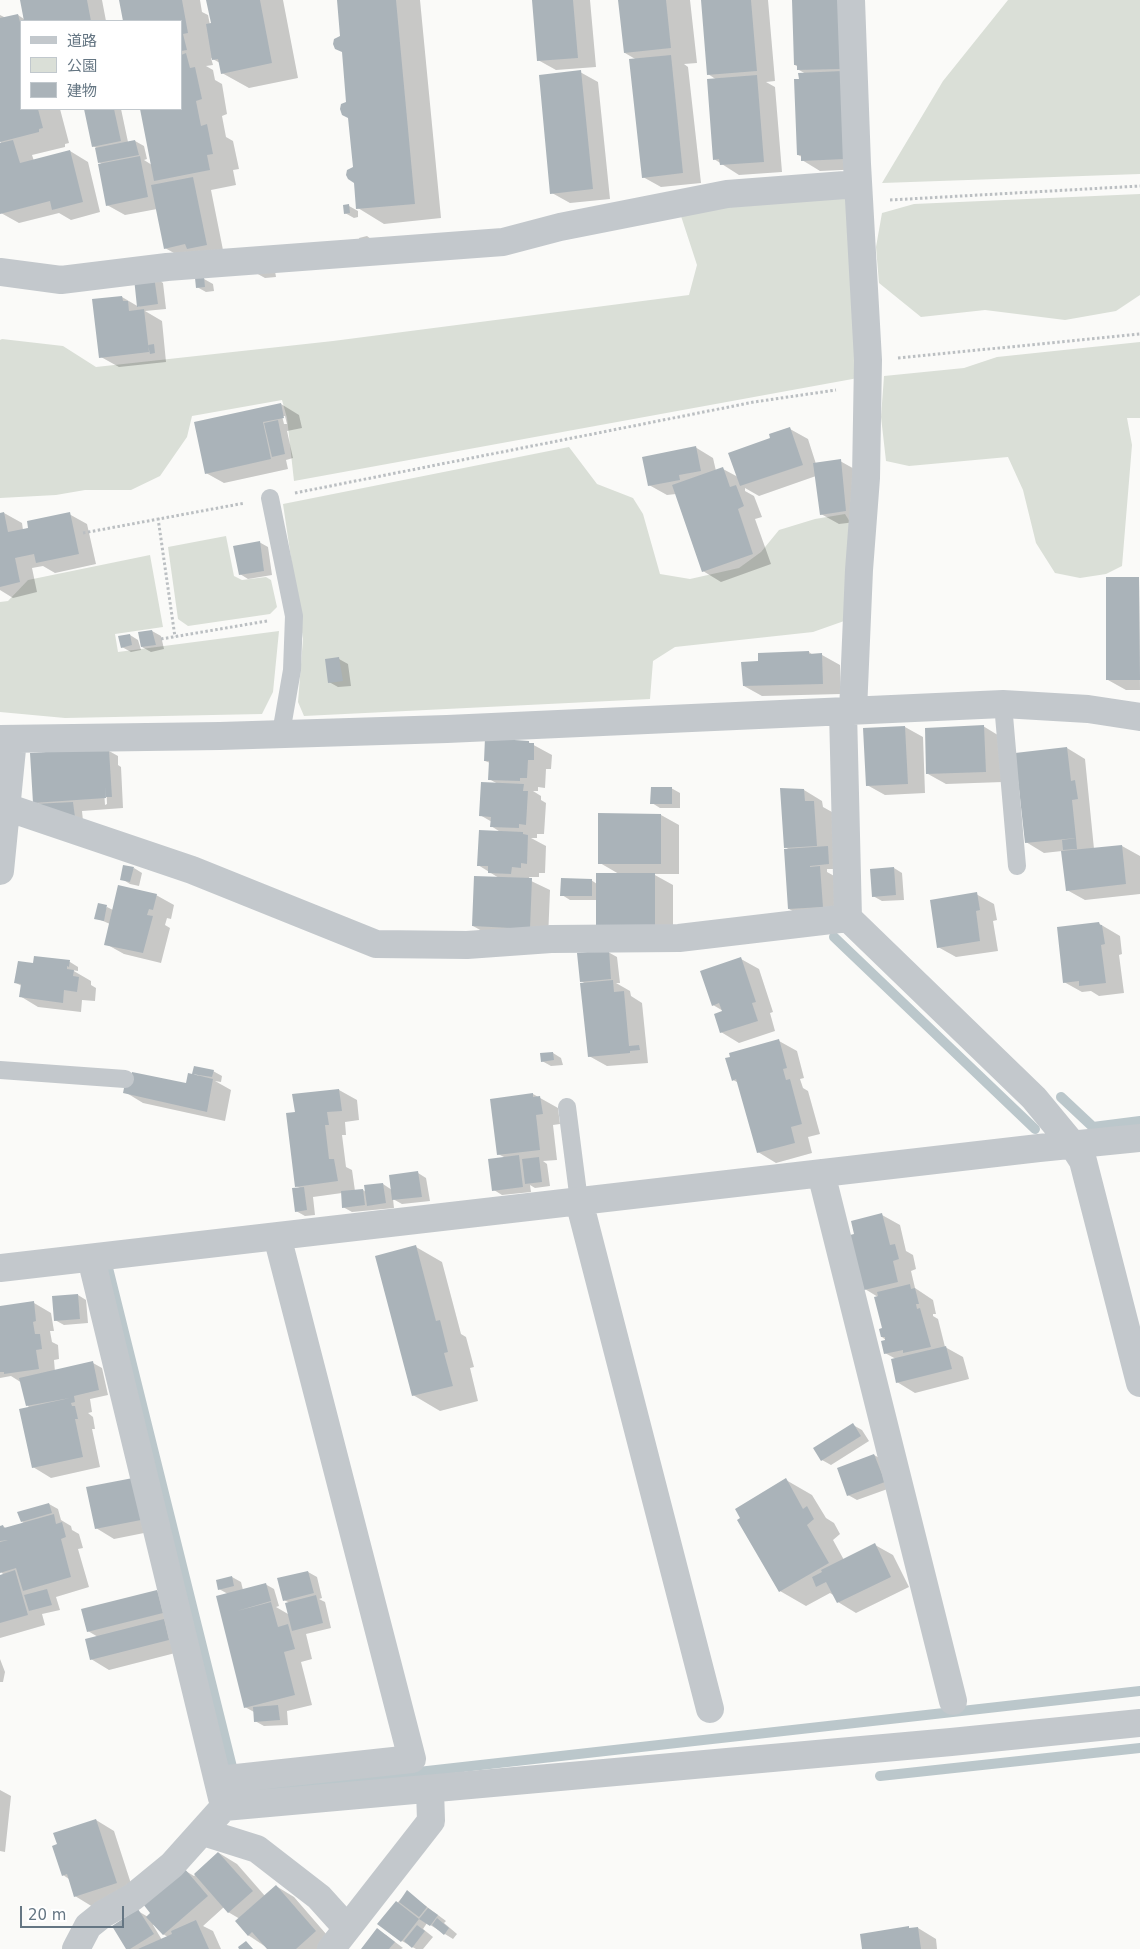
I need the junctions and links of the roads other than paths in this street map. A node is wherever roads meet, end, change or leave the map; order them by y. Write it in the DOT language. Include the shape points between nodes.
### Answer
graph roads {
  1 [pos="851,0"];
  2 [pos="859,192"];
  3 [pos="0,272"];
  4 [pos="270,498"];
  5 [pos="1004,704"];
  6 [pos="848,711"];
  7 [pos="1140,717"];
  8 [pos="281,733"];
  9 [pos="7,739"];
  10 [pos="6,808"];
  11 [pos="1016,866"];
  12 [pos="0,871"];
  13 [pos="848,918"];
  14 [pos="0,1070"];
  15 [pos="125,1080"];
  16 [pos="567,1107"];
  17 [pos="1140,1138"];
  18 [pos="1072,1144"];
  19 [pos="821,1173"];
  20 [pos="579,1201"];
  21 [pos="277,1236"];
  22 [pos="91,1258"];
  23 [pos="0,1268"];
  24 [pos="1140,1383"];
  25 [pos="953,1701"];
  26 [pos="710,1710"];
  27 [pos="1140,1723"];
  28 [pos="218,1780"];
  29 [pos="430,1789"];
  30 [pos="224,1807"];
  31 [pos="203,1832"];
  32 [pos="339,1939"];
  33 [pos="76,1949"];
  1 -- 2 [label="street"];
  2 -- 3 [label="street" via="727,194 560,227 504,242 167,267 61,280"];
  2 -- 6 [label="street" via="868,373 866,478"];
  4 -- 8 [label="lane" via="294,616 292,670"];
  5 -- 6 [label="street"];
  5 -- 7 [label="street" via="1088,709"];
  5 -- 11 [label="lane"];
  6 -- 8 [label="street"];
  6 -- 13 [label="street"];
  8 -- 9 [label="street"];
  9 -- 10 [label="street"];
  10 -- 12 [label="street"];
  10 -- 13 [label="street" via="192,870 376,944 468,946 551,940 679,938"];
  13 -- 18 [label="street" via="1034,1098"];
  14 -- 15 [label="lane"];
  16 -- 20 [label="lane"];
  17 -- 18 [label="street"];
  18 -- 19 [label="street"];
  18 -- 24 [label="street" via="1083,1161"];
  19 -- 20 [label="street"];
  19 -- 25 [label="street"];
  20 -- 21 [label="street"];
  20 -- 26 [label="street"];
  21 -- 22 [label="street"];
  21 -- 28 [label="street" via="412,1759"];
  22 -- 23 [label="street"];
  22 -- 28 [label="street"];
  27 -- 29 [label="street"];
  28 -- 30 [label="street"];
  29 -- 30 [label="street"];
  29 -- 32 [label="street" via="431,1821"];
  30 -- 31 [label="street"];
  31 -- 32 [label="street" via="257,1849 319,1897"];
  31 -- 33 [label="street" via="134,1897 88,1926"];
}
